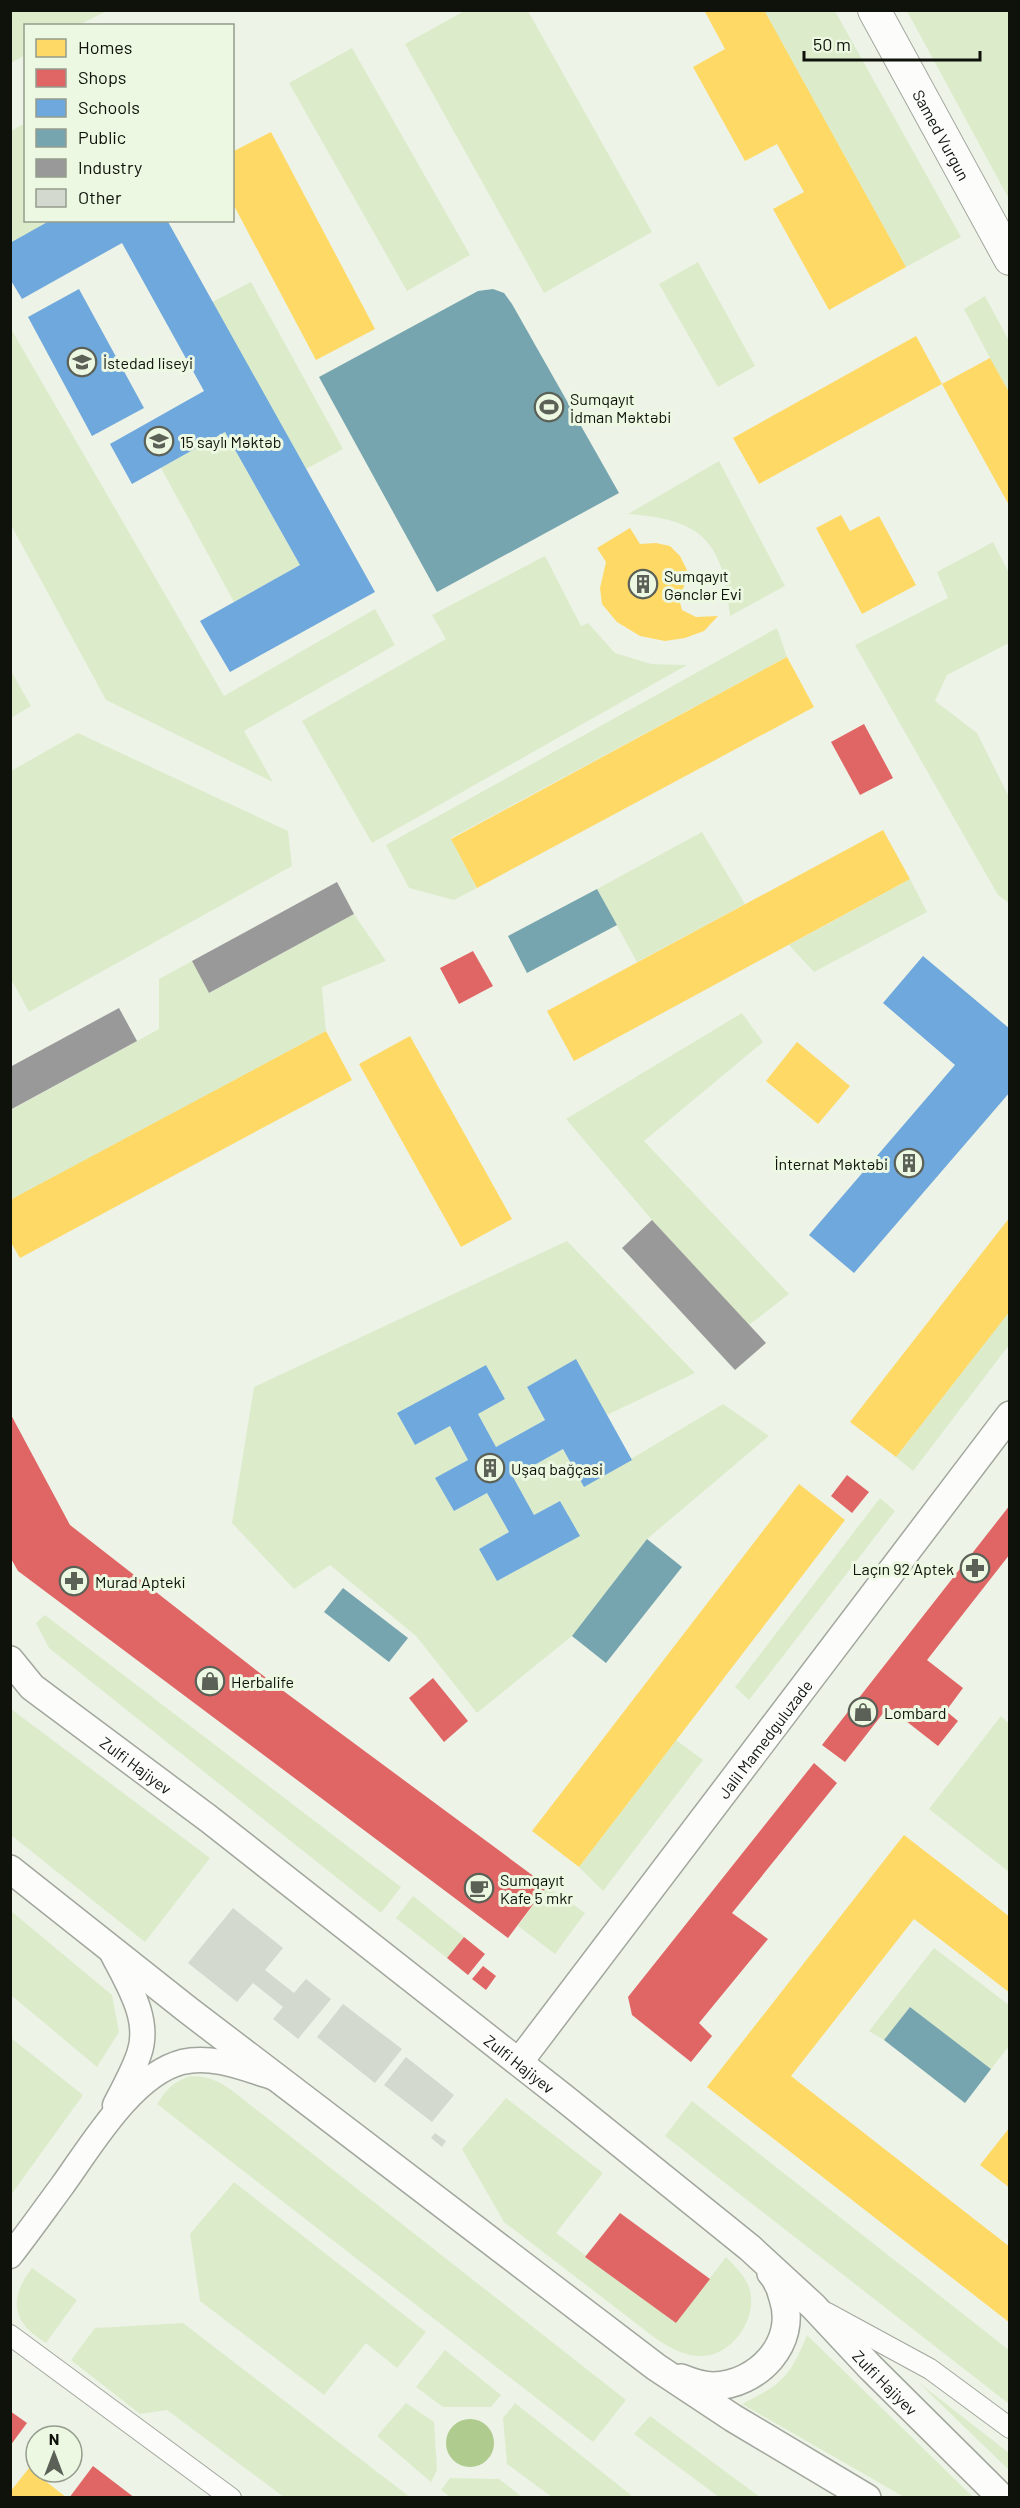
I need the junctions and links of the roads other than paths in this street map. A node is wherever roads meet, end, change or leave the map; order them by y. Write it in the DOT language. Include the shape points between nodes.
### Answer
graph roads {
  1 [pos="874,10"];
  2 [pos="1010,259"];
  3 [pos="1010,1415"];
  4 [pos="10,1660"];
  5 [pos="10,1869"];
  6 [pos="110,1949"];
  7 [pos="519,2062"];
  8 [pos="282,2081"];
  9 [pos="105,2126"];
  10 [pos="750,2247"];
  11 [pos="10,2256"];
  12 [pos="813,2306"];
  13 [pos="10,2335"];
  14 [pos="663,2372"];
  15 [pos="1010,2428"];
  16 [pos="231,2498"];
  17 [pos="867,2498"];
  18 [pos="1002,2498"];
  1 -- 2 [label="main road, Samed Vurgun"];
  3 -- 7 [label="main road, Jalil Mamedguluzade"];
  4 -- 7 [label="main road, Zulfi Hajiyev" via="32,1687"];
  5 -- 6 [label="main road"];
  6 -- 8 [label="main road"];
  6 -- 9 [label="street" via="141,2015 142,2038 139,2054"];
  7 -- 10 [label="main road, Zulfi Hajiyev"];
  8 -- 9 [label="street" via="228,2063 183,2062 145,2083"];
  8 -- 14 [label="main road"];
  9 -- 11 [label="street"];
  10 -- 12 [label="main road, Zulfi Hajiyev"];
  10 -- 14 [label="main road" via="774,2276 787,2309 780,2347 764,2366 733,2383 712,2386"];
  12 -- 15 [label="street" via="930,2370"];
  12 -- 18 [label="main road, Zulfi Hajiyev"];
  13 -- 16 [label="street"];
  14 -- 17 [label="main road"];
}
